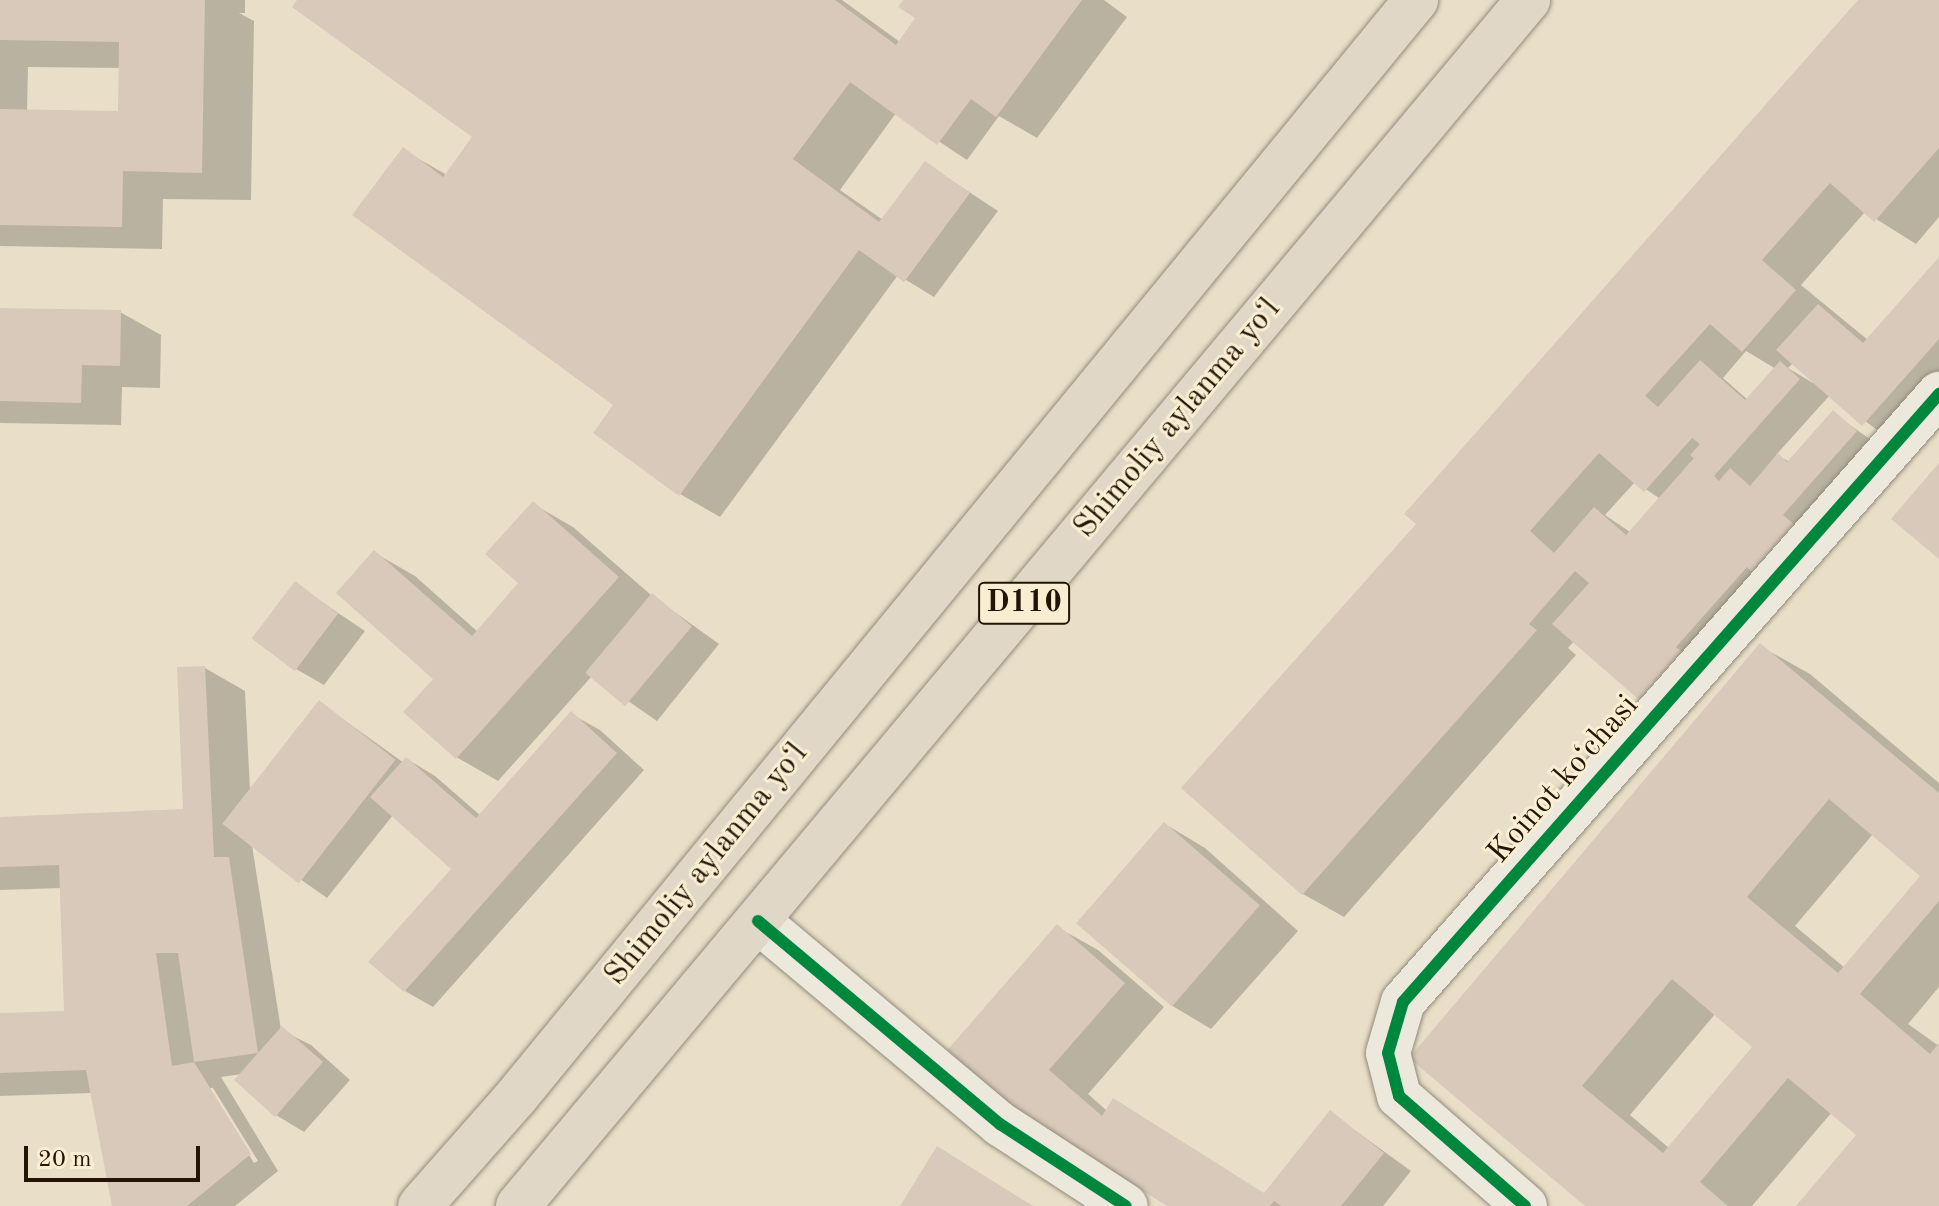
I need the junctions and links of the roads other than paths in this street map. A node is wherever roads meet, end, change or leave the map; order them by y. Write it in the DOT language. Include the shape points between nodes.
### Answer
graph roads {
  1 [pos="1416,0"];
  2 [pos="1528,0"];
  3 [pos="1939,394"];
  4 [pos="758,921"];
  5 [pos="420,1206"];
  6 [pos="518,1206"];
  7 [pos="1126,1206"];
  8 [pos="1525,1206"];
  1 -- 5 [label="main road, Shimoliy aylanma yoʻl / D110" via="526,1085"];
  2 -- 4 [label="main road, Shimoliy aylanma yoʻl / D110"];
  3 -- 8 [label="street, Koinot koʻchasi" via="1403,1002 1388,1053 1399,1096"];
  4 -- 6 [label="main road, Shimoliy aylanma yoʻl / D110"];
  4 -- 7 [label="street" via="1000,1124"];
}
